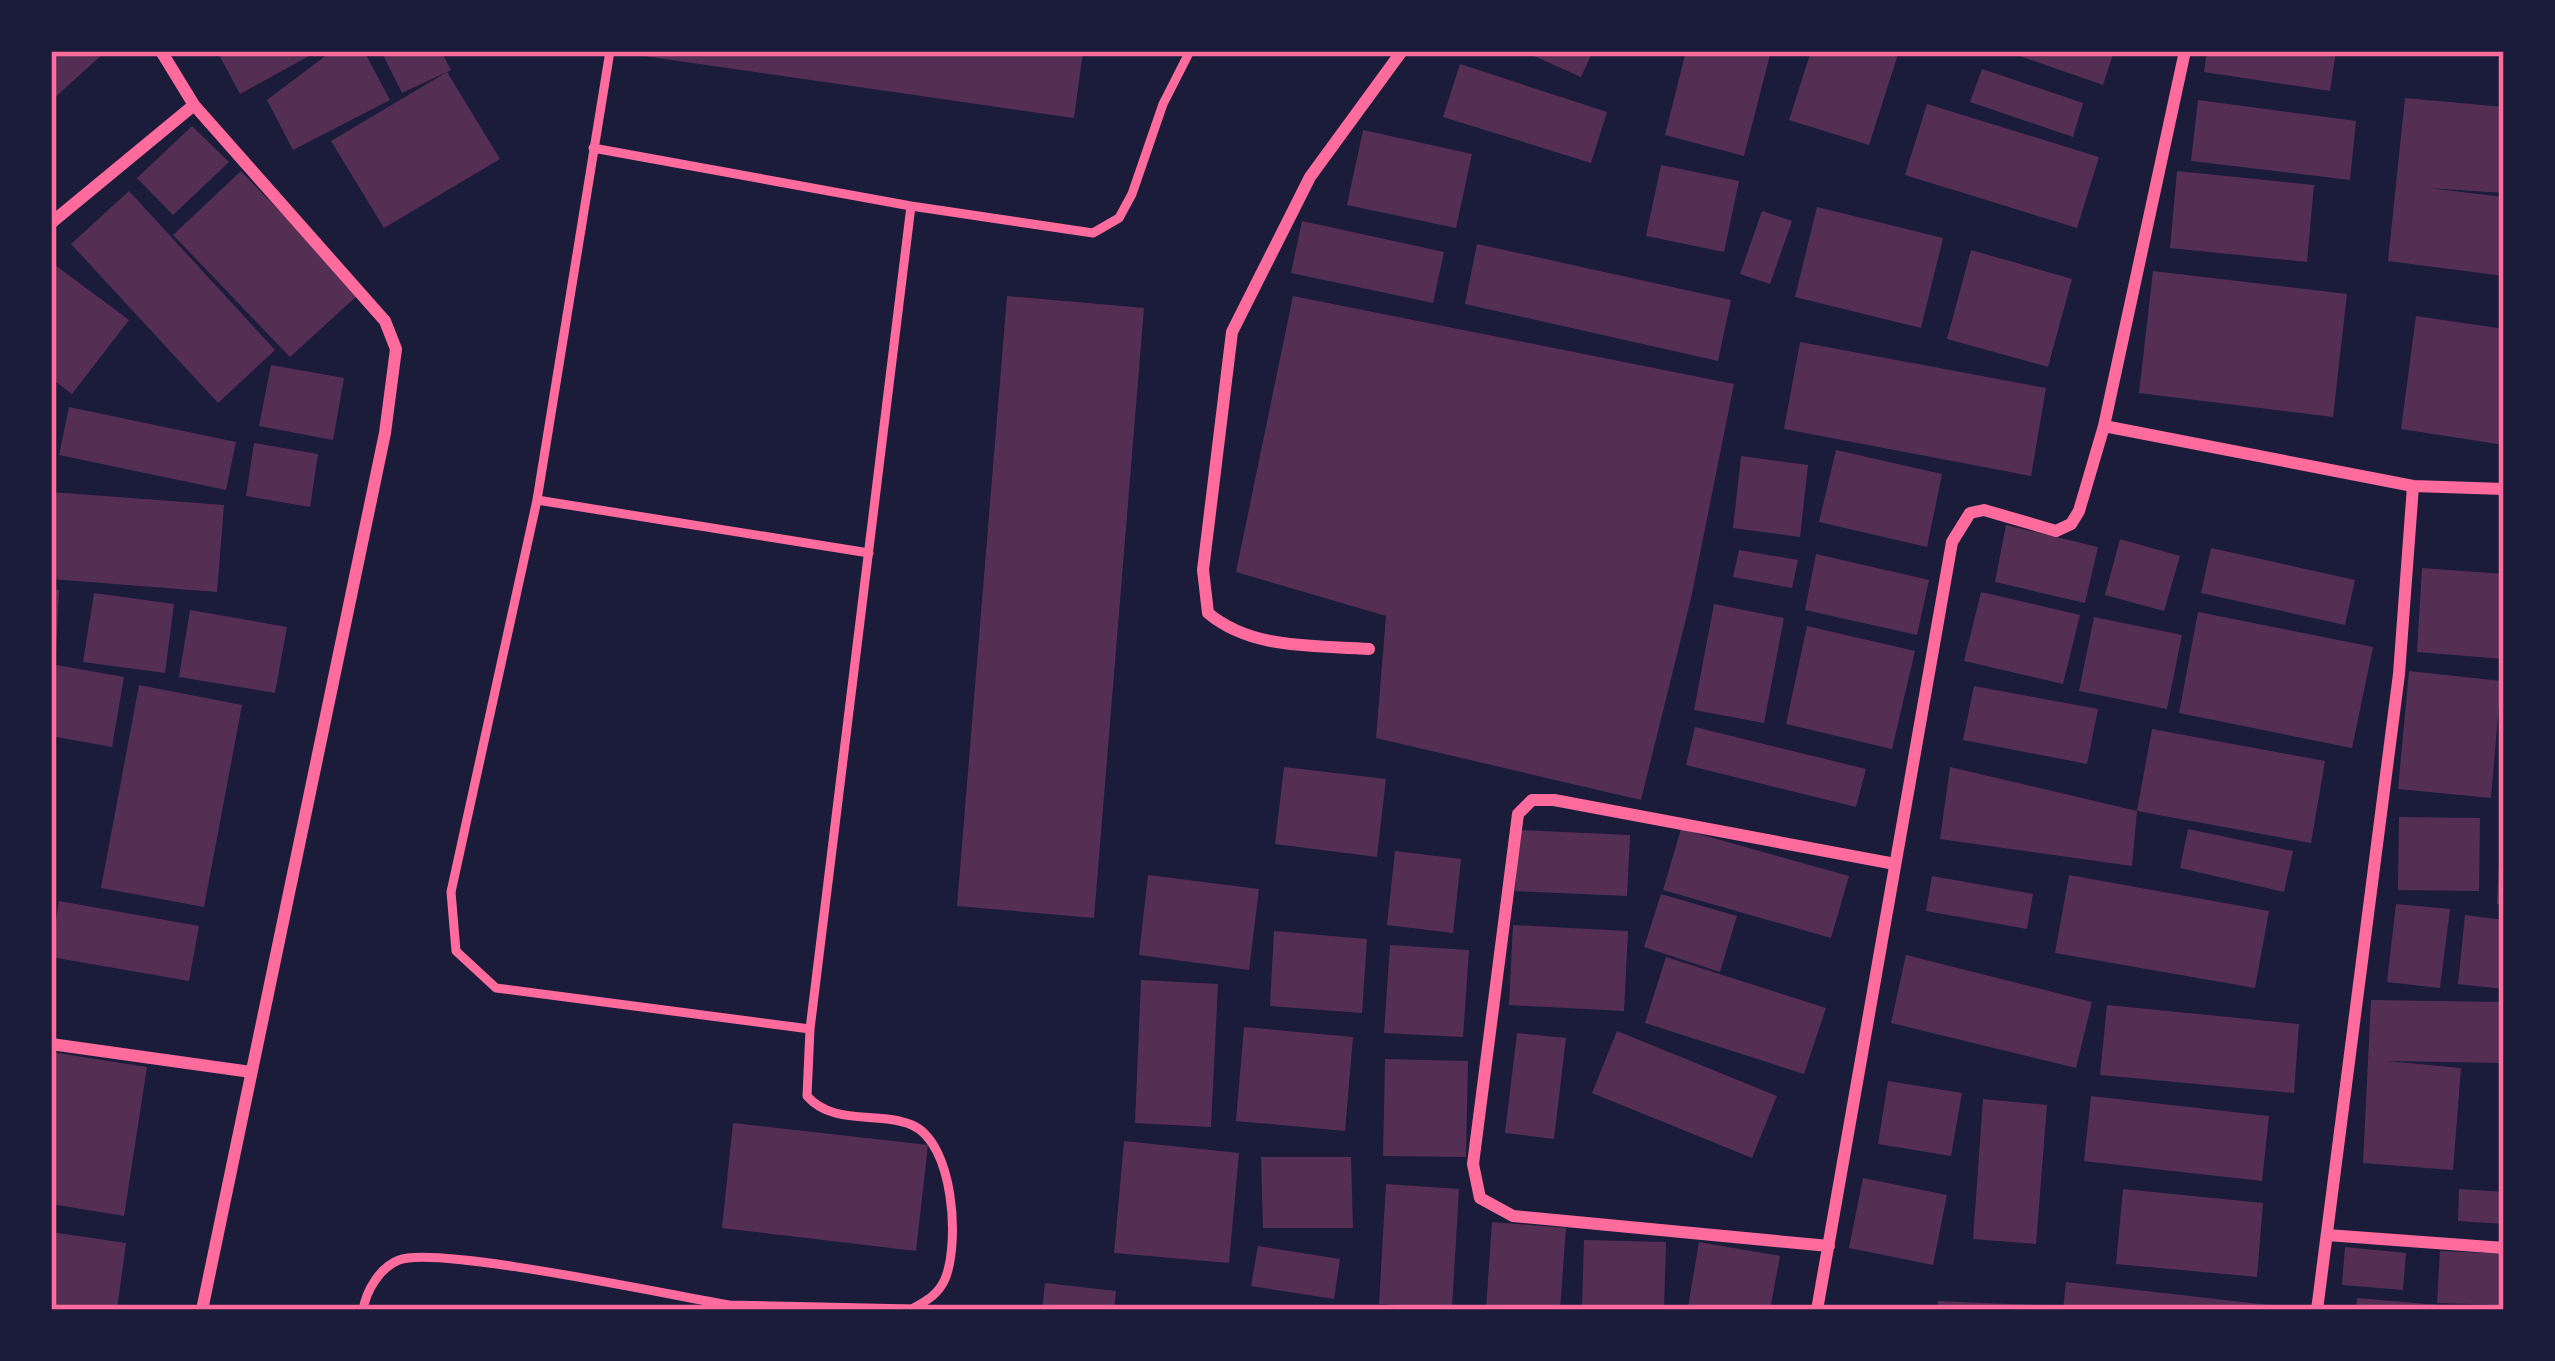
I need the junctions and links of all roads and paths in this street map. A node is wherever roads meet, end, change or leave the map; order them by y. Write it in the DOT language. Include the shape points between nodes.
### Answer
graph roads {
  1 [pos="161,51"];
  2 [pos="610,51"];
  3 [pos="1190,51"];
  4 [pos="1402,51"];
  5 [pos="2185,51"];
  6 [pos="194,105"];
  7 [pos="593,148"];
  8 [pos="911,206"];
  9 [pos="51,223"];
  10 [pos="2104,426"];
  11 [pos="2414,486"];
  12 [pos="2504,489"];
  13 [pos="537,500"];
  14 [pos="869,554"];
  15 [pos="1369,649"];
  16 [pos="1895,864"];
  17 [pos="810,1029"];
  18 [pos="51,1044"];
  19 [pos="250,1072"];
  20 [pos="2327,1235"];
  21 [pos="1829,1246"];
  22 [pos="2504,1248"];
  23 [pos="729,1308"];
  24 [pos="202,1310"];
  25 [pos="362,1310"];
  26 [pos="1817,1310"];
  27 [pos="2317,1310"];
  1 -- 6 [label="street"];
  2 -- 7 [label="lane"];
  3 -- 8 [label="lane" via="1132,194 1119,218 1093,233"];
  4 -- 15 [label="street" via="1310,177 1232,332 1203,569 1208,613 1226,628 1273,643"];
  5 -- 10 [label="street"];
  6 -- 9 [label="street"];
  6 -- 19 [label="street" via="385,321 396,349"];
  7 -- 8 [label="lane"];
  7 -- 13 [label="lane"];
  8 -- 14 [label="lane"];
  10 -- 11 [label="street"];
  10 -- 16 [label="street" via="2071,524 2056,531 1984,510 1959,524"];
  11 -- 12 [label="street"];
  11 -- 20 [label="street" via="2399,674"];
  13 -- 14 [label="lane"];
  13 -- 17 [label="lane" via="451,892 456,951 496,988"];
  14 -- 17 [label="lane"];
  16 -- 21 [label="street"];
  16 -- 21 [label="street" via="1555,800 1532,800 1518,814 1473,1164 1480,1198 1513,1216"];
  17 -- 23 [label="lane" via="807,1096 819,1110 914,1126 941,1150 950,1183 947,1275 934,1297 912,1309"];
  18 -- 19 [label="street"];
  19 -- 24 [label="street"];
  20 -- 22 [label="street"];
  20 -- 27 [label="street"];
  21 -- 26 [label="street"];
  23 -- 25 [label="lane" via="483,1262 401,1258 379,1274"];
}
